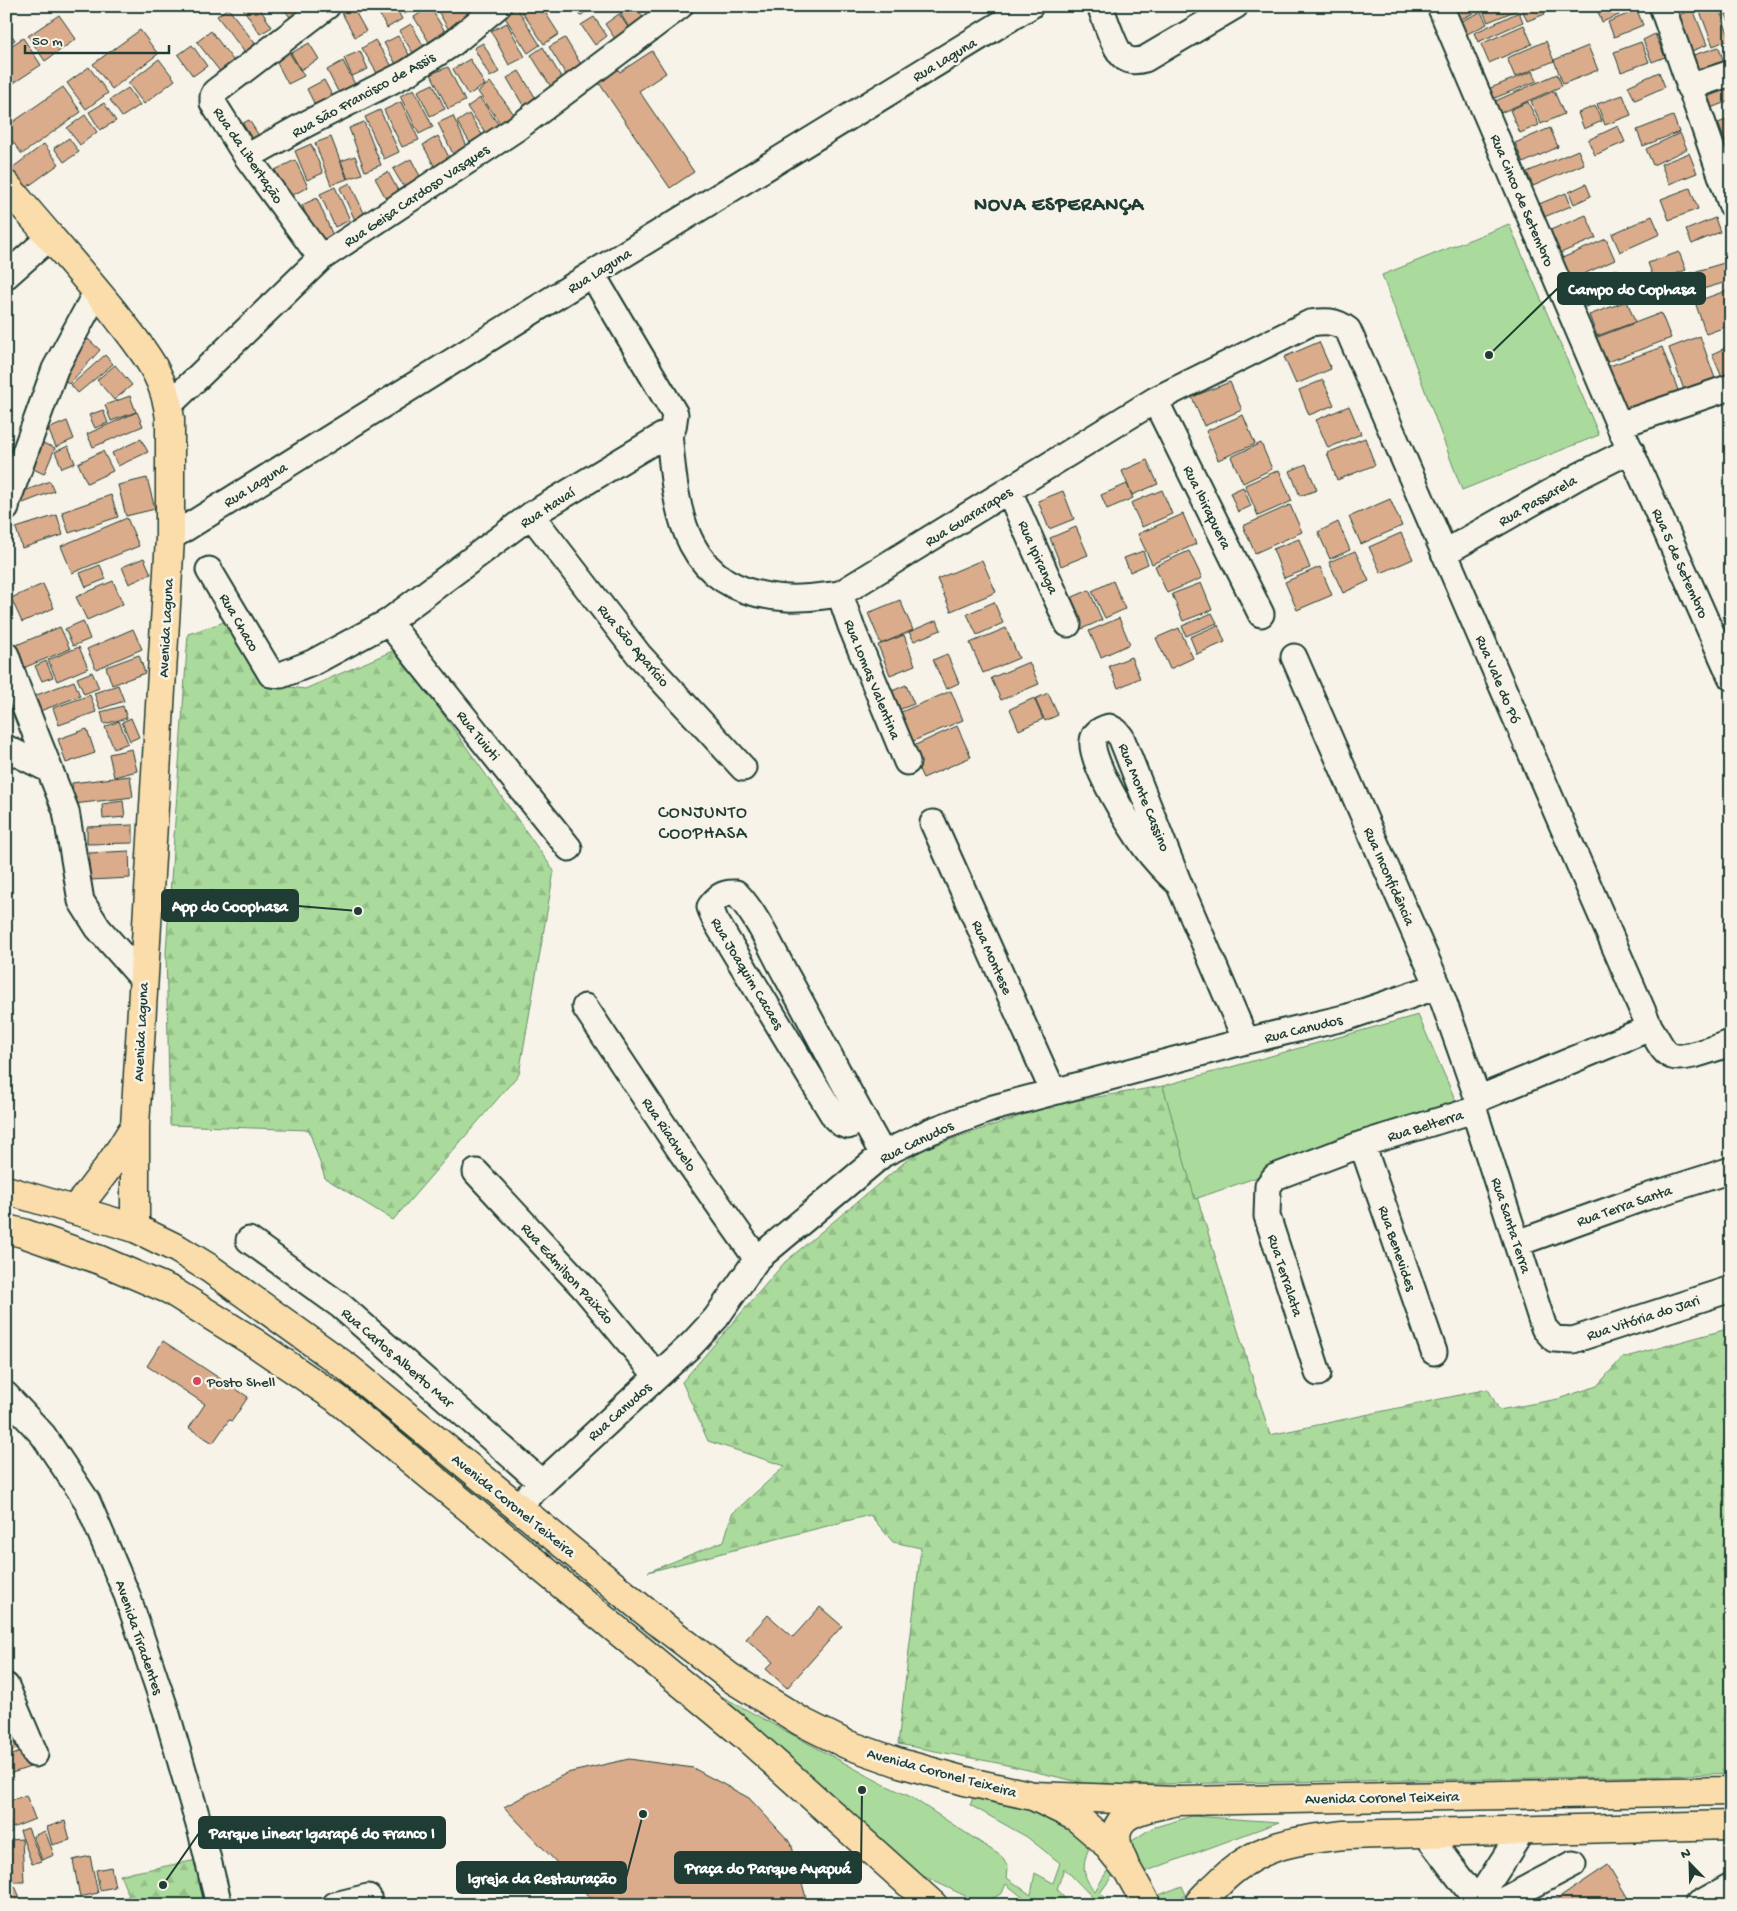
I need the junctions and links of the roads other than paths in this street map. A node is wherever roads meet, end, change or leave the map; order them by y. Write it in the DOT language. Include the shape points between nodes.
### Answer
graph roads {
  1 [pos="327,6"];
  2 [pos="498,6"];
  3 [pos="680,6"];
  4 [pos="1030,6"];
  5 [pos="1100,6"];
  6 [pos="1235,6"];
  7 [pos="1440,6"];
  8 [pos="1662,6"];
  9 [pos="1731,73"];
  10 [pos="1689,87"];
  11 [pos="247,157"];
  12 [pos="6,185"];
  13 [pos="1731,204"];
  14 [pos="50,237"];
  15 [pos="321,258"];
  16 [pos="592,274"];
  17 [pos="6,276"];
  18 [pos="97,291"];
  19 [pos="1348,330"];
  20 [pos="1731,388"];
  21 [pos="1156,400"];
  22 [pos="169,405"];
  23 [pos="1620,425"];
  24 [pos="669,432"];
  25 [pos="1631,450"];
  26 [pos="1009,491"];
  27 [pos="6,504"];
  28 [pos="532,515"];
  29 [pos="170,538"];
  30 [pos="1444,553"];
  31 [pos="209,570"];
  32 [pos="840,594"];
  33 [pos="1261,614"];
  34 [pos="388,622"];
  35 [pos="1068,624"];
  36 [pos="6,655"];
  37 [pos="1294,657"];
  38 [pos="271,674"];
  39 [pos="1731,677"];
  40 [pos="6,748"];
  41 [pos="907,762"];
  42 [pos="743,768"];
  43 [pos="48,769"];
  44 [pos="933,823"];
  45 [pos="569,848"];
  46 [pos="1179,884"];
  47 [pos="143,979"];
  48 [pos="1438,986"];
  49 [pos="585,1007"];
  50 [pos="1650,1028"];
  51 [pos="1246,1042"];
  52 [pos="1731,1043"];
  53 [pos="1053,1091"];
  54 [pos="1476,1104"];
  55 [pos="856,1121"];
  56 [pos="135,1126"];
  57 [pos="1362,1144"];
  58 [pos="876,1159"];
  59 [pos="1731,1170"];
  60 [pos="476,1172"];
  61 [pos="1275,1177"];
  62 [pos="6,1190"];
  63 [pos="75,1209"];
  64 [pos="135,1228"];
  65 [pos="6,1229"];
  66 [pos="249,1240"];
  67 [pos="1518,1243"];
  68 [pos="757,1259"];
  69 [pos="1731,1289"];
  70 [pos="1554,1339"];
  71 [pos="1434,1352"];
  72 [pos="1318,1373"];
  73 [pos="657,1376"];
  74 [pos="6,1395"];
  75 [pos="541,1482"];
  76 [pos="516,1507"];
  77 [pos="6,1686"];
  78 [pos="35,1754"];
  79 [pos="1731,1790"];
  80 [pos="1033,1796"];
  81 [pos="1178,1801"];
  82 [pos="1731,1825"];
  83 [pos="1522,1831"];
  84 [pos="1426,1834"];
  85 [pos="1573,1864"];
  86 [pos="1128,1871"];
  87 [pos="1731,1886"];
  88 [pos="368,1897"];
  89 [pos="1484,1903"];
  90 [pos="219,1905"];
  91 [pos="335,1905"];
  92 [pos="933,1905"];
  93 [pos="1147,1905"];
  94 [pos="1198,1905"];
  95 [pos="1697,1905"];
  1 -- 11 [label="street, Rua da Libertação" via="212,96 213,103"];
  2 -- 11 [label="street, Rua São Francisco de Assis" via="453,43 407,73"];
  3 -- 15 [label="street, Rua Geisa Cardoso Vasques" via="517,128"];
  4 -- 16 [label="street, Rua Laguna"];
  5 -- 6 [label="street" via="1119,52 1135,61 1145,59"];
  7 -- 23 [label="street, Rua Cinco de Setembro"];
  8 -- 10 [label="street"];
  9 -- 10 [label="street"];
  10 -- 13 [label="street"];
  11 -- 15 [label="street, Rua da Libertação"];
  12 -- 14 [label="main road, Avenida Laguna"];
  14 -- 17 [label="street"];
  14 -- 18 [label="main road, Avenida Laguna"];
  15 -- 22 [label="street, Rua Geisa Cardoso Vasques"];
  16 -- 24 [label="street" via="675,414 673,428"];
  16 -- 29 [label="street, Rua Laguna"];
  18 -- 22 [label="main road, Avenida Laguna" via="156,371"];
  18 -- 27 [label="street" via="55,369"];
  19 -- 21 [label="street, Rua Guararapes" via="1327,320 1310,323"];
  19 -- 30 [label="street, Rua Vale do Pó"];
  20 -- 23 [label="street"];
  21 -- 26 [label="street, Rua Guararapes"];
  21 -- 33 [label="street, Rua Ibirapuera"];
  22 -- 29 [label="main road, Avenida Laguna"];
  23 -- 25 [label="street, Rua Cinco de Setembro"];
  24 -- 28 [label="street, Rua Havaí"];
  24 -- 32 [label="street, Rua Guararapes" via="672,468 686,533 701,560 716,575 747,592 787,598"];
  25 -- 30 [label="street, Rua Passarela"];
  25 -- 39 [label="street, Rua 5 de Setembro"];
  26 -- 32 [label="street, Rua Guararapes"];
  26 -- 35 [label="street, Rua Ipiranga"];
  28 -- 34 [label="street, Rua Havaí"];
  28 -- 42 [label="street, Rua São Aparício" via="639,655"];
  29 -- 47 [label="main road, Avenida Laguna"];
  30 -- 50 [label="street, Rua Vale do Pó"];
  31 -- 38 [label="street, Rua Chaco"];
  32 -- 41 [label="street, Rua Lomas Valentina"];
  34 -- 38 [label="street, Rua Havaí" via="312,663 280,675"];
  34 -- 45 [label="street, Rua Tuiuti"];
  36 -- 43 [label="street"];
  37 -- 48 [label="street, Rua Inconfidência"];
  40 -- 43 [label="street"];
  43 -- 47 [label="street" via="66,811 81,901 98,928"];
  44 -- 53 [label="street, Rua Montese"];
  46 -- 46 [label="street, Rua Monte Cassino" via="1121,737 1109,727 1101,730 1092,742 1097,761 1117,803 1146,847"];
  46 -- 51 [label="street, Rua Monte Cassino"];
  47 -- 56 [label="main road, Avenida Laguna"];
  48 -- 51 [label="street, Rua Canudos" via="1348,1017"];
  48 -- 54 [label="street, Rua Inconfidência"];
  49 -- 68 [label="street, Rua Riachuelo"];
  50 -- 52 [label="street, Rua Vale do Pó" via="1671,1056 1682,1057"];
  50 -- 54 [label="street, Rua Belterra"];
  51 -- 53 [label="street, Rua Canudos"];
  53 -- 58 [label="street, Rua Canudos" via="993,1108 931,1131"];
  54 -- 57 [label="street, Rua Belterra"];
  54 -- 67 [label="street, Rua Santa Terra"];
  55 -- 55 [label="street, Rua Joaquim Cacaes" via="757,923 744,902 736,894 726,892 710,907 715,920 835,1118 842,1124"];
  55 -- 58 [label="street, Rua Joaquim Cacaes"];
  56 -- 63 [label="main road, Avenida Laguna" via="92,1190"];
  56 -- 64 [label="main road, Avenida Laguna"];
  57 -- 61 [label="street, Rua Belterra"];
  57 -- 71 [label="street, Rua Benevides"];
  58 -- 68 [label="street, Rua Canudos"];
  59 -- 67 [label="street, Rua Terra Santa"];
  60 -- 73 [label="street, Rua Edmilson Paixão" via="585,1289"];
  61 -- 72 [label="street, Rua Terralata" via="1268,1186 1267,1216"];
  62 -- 63 [label="main road, Avenida Coronel Teixeira"];
  63 -- 64 [label="main road, Avenida Coronel Teixeira"];
  64 -- 76 [label="main road, Avenida Coronel Teixeira" via="178,1248 209,1268 348,1368"];
  65 -- 92 [label="main road, Avenida Coronel Teixeira" via="100,1260 170,1290 336,1398 744,1735"];
  66 -- 75 [label="street, Rua Carlos Alberto Mar" via="341,1306"];
  67 -- 70 [label="street, Rua Santa Terra" via="1544,1328"];
  68 -- 73 [label="street, Rua Canudos" via="716,1318"];
  69 -- 70 [label="street, Rua Vitória do Jari" via="1573,1340"];
  73 -- 75 [label="street, Rua Canudos"];
  74 -- 90 [label="street, Avenida Tiradentes" via="43,1435 87,1501 127,1595 166,1711"];
  75 -- 76 [label="street, Rua Canudos"];
  76 -- 80 [label="main road, Avenida Coronel Teixeira" via="699,1654 802,1722 846,1744 900,1764"];
  77 -- 78 [label="street"];
  79 -- 81 [label="main road, Avenida Coronel Teixeira"];
  80 -- 81 [label="main road, Avenida Coronel Teixeira"];
  80 -- 86 [label="main road, Avenida Coronel Teixeira" via="1076,1817 1103,1840"];
  81 -- 86 [label="main road" via="1132,1814 1120,1822 1115,1835 1117,1849"];
  82 -- 83 [label="main road"];
  83 -- 84 [label="main road"];
  83 -- 89 [label="street"];
  84 -- 89 [label="street"];
  84 -- 94 [label="main road" via="1344,1835 1298,1840 1270,1848 1225,1876"];
  85 -- 89 [label="street"];
  86 -- 93 [label="main road, Avenida Coronel Teixeira"];
  87 -- 95 [label="street"];
  88 -- 91 [label="street"];
}
